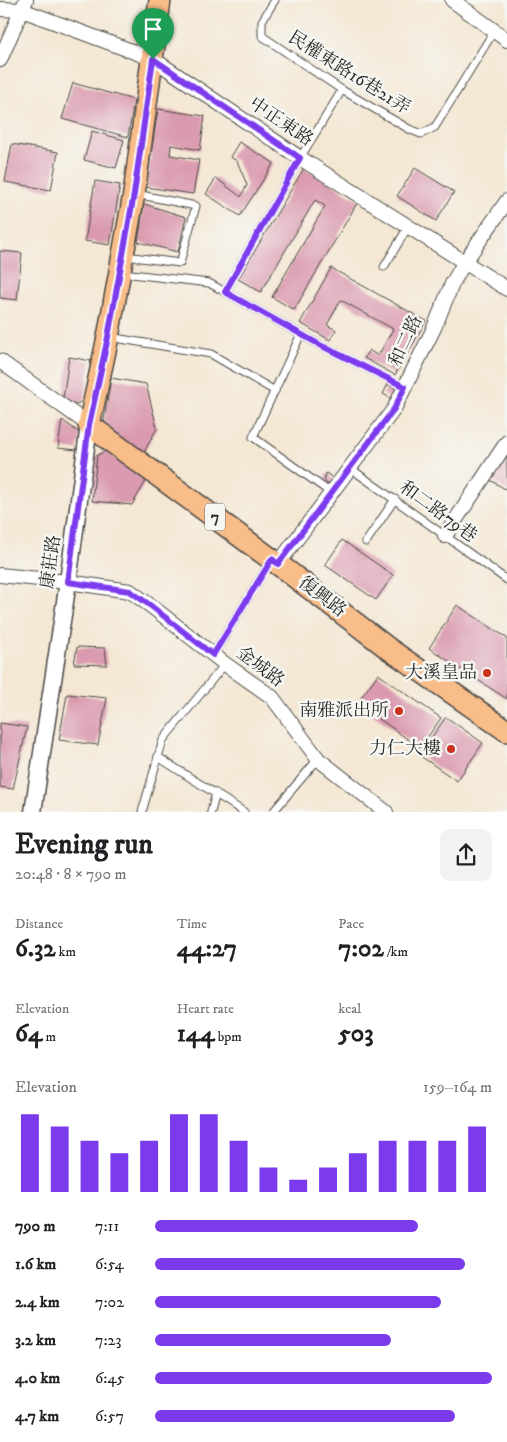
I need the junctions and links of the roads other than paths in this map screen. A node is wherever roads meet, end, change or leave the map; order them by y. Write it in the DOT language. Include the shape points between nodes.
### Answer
graph roads {
  1 [pos="160,0"];
  2 [pos="275,0"];
  3 [pos="452,0"];
  4 [pos="24,5"];
  5 [pos="0,9"];
  6 [pos="494,31"];
  7 [pos="507,40"];
  8 [pos="153,59"];
  9 [pos="0,60"];
  10 [pos="342,90"];
  11 [pos="300,158"];
  12 [pos="134,194"];
  13 [pos="507,201"];
  14 [pos="408,227"];
  15 [pos="464,263"];
  16 [pos="121,264"];
  17 [pos="384,267"];
  18 [pos="507,289"];
  19 [pos="225,292"];
  20 [pos="301,334"];
  21 [pos="108,337"];
  22 [pos="0,361"];
  23 [pos="405,387"];
  24 [pos="275,391"];
  25 [pos="89,425"];
  26 [pos="507,442"];
  27 [pos="350,468"];
  28 [pos="331,493"];
  29 [pos="395,499"];
  30 [pos="445,536"];
  31 [pos="366,542"];
  32 [pos="275,562"];
  33 [pos="0,575"];
  34 [pos="507,580"];
  35 [pos="68,582"];
  36 [pos="213,655"];
  37 [pos="225,664"];
  38 [pos="507,731"];
  39 [pos="158,756"];
  40 [pos="318,758"];
  41 [pos="216,793"];
  42 [pos="33,812"];
  43 [pos="142,812"];
  44 [pos="211,812"];
  45 [pos="244,812"];
  46 [pos="273,812"];
  47 [pos="386,812"];
  1 -- 8 [label="main road"];
  2 -- 10 [label="lane, 民權東路16巷21弄" via="262,21 262,36"];
  3 -- 6 [label="street"];
  4 -- 5 [label="street, 中正東路"];
  4 -- 8 [label="street, 中正東路"];
  4 -- 9 [label="street"];
  6 -- 7 [label="street"];
  6 -- 10 [label="lane, 民權東路16巷21弄" via="435,127 421,134"];
  8 -- 11 [label="street, 中正東路"];
  8 -- 12 [label="main road"];
  10 -- 11 [label="lane"];
  11 -- 14 [label="street, 中正東路"];
  11 -- 19 [label="lane"];
  12 -- 16 [label="main road"];
  12 -- 16 [label="lane" via="196,206 180,263"];
  13 -- 15 [label="street, 和二路"];
  14 -- 15 [label="street, 中正東路"];
  14 -- 17 [label="lane"];
  15 -- 18 [label="street, 中正東路"];
  15 -- 23 [label="street, 和二路"];
  16 -- 19 [label="lane" via="209,283"];
  16 -- 21 [label="main road"];
  19 -- 20 [label="lane"];
  20 -- 23 [label="lane"];
  20 -- 24 [label="lane"];
  21 -- 24 [label="lane" via="211,354"];
  21 -- 25 [label="main road"];
  22 -- 25 [label="street"];
  23 -- 27 [label="street, 和二路" via="394,409"];
  24 -- 28 [label="lane" via="254,437"];
  25 -- 32 [label="main road, 復興路 / 7"];
  25 -- 35 [label="street, 康莊路"];
  26 -- 30 [label="street"];
  27 -- 28 [label="street, 和二路"];
  27 -- 29 [label="lane, 和二路79巷"];
  28 -- 32 [label="street, 和二路"];
  29 -- 30 [label="lane, 和二路79巷"];
  29 -- 31 [label="lane"];
  30 -- 34 [label="lane, 和二路79巷"];
  32 -- 36 [label="lane"];
  32 -- 38 [label="main road, 復興路 / 7" via="389,649"];
  33 -- 35 [label="street, 金城路"];
  35 -- 36 [label="street, 金城路" via="130,591"];
  35 -- 42 [label="street, 康莊路"];
  36 -- 37 [label="street, 金城路"];
  37 -- 39 [label="lane" via="162,740"];
  37 -- 40 [label="street, 金城路" via="272,697"];
  39 -- 41 [label="lane"];
  39 -- 43 [label="lane"];
  40 -- 46 [label="lane"];
  40 -- 47 [label="street, 金城路"];
  41 -- 44 [label="lane"];
  41 -- 45 [label="lane"];
}
